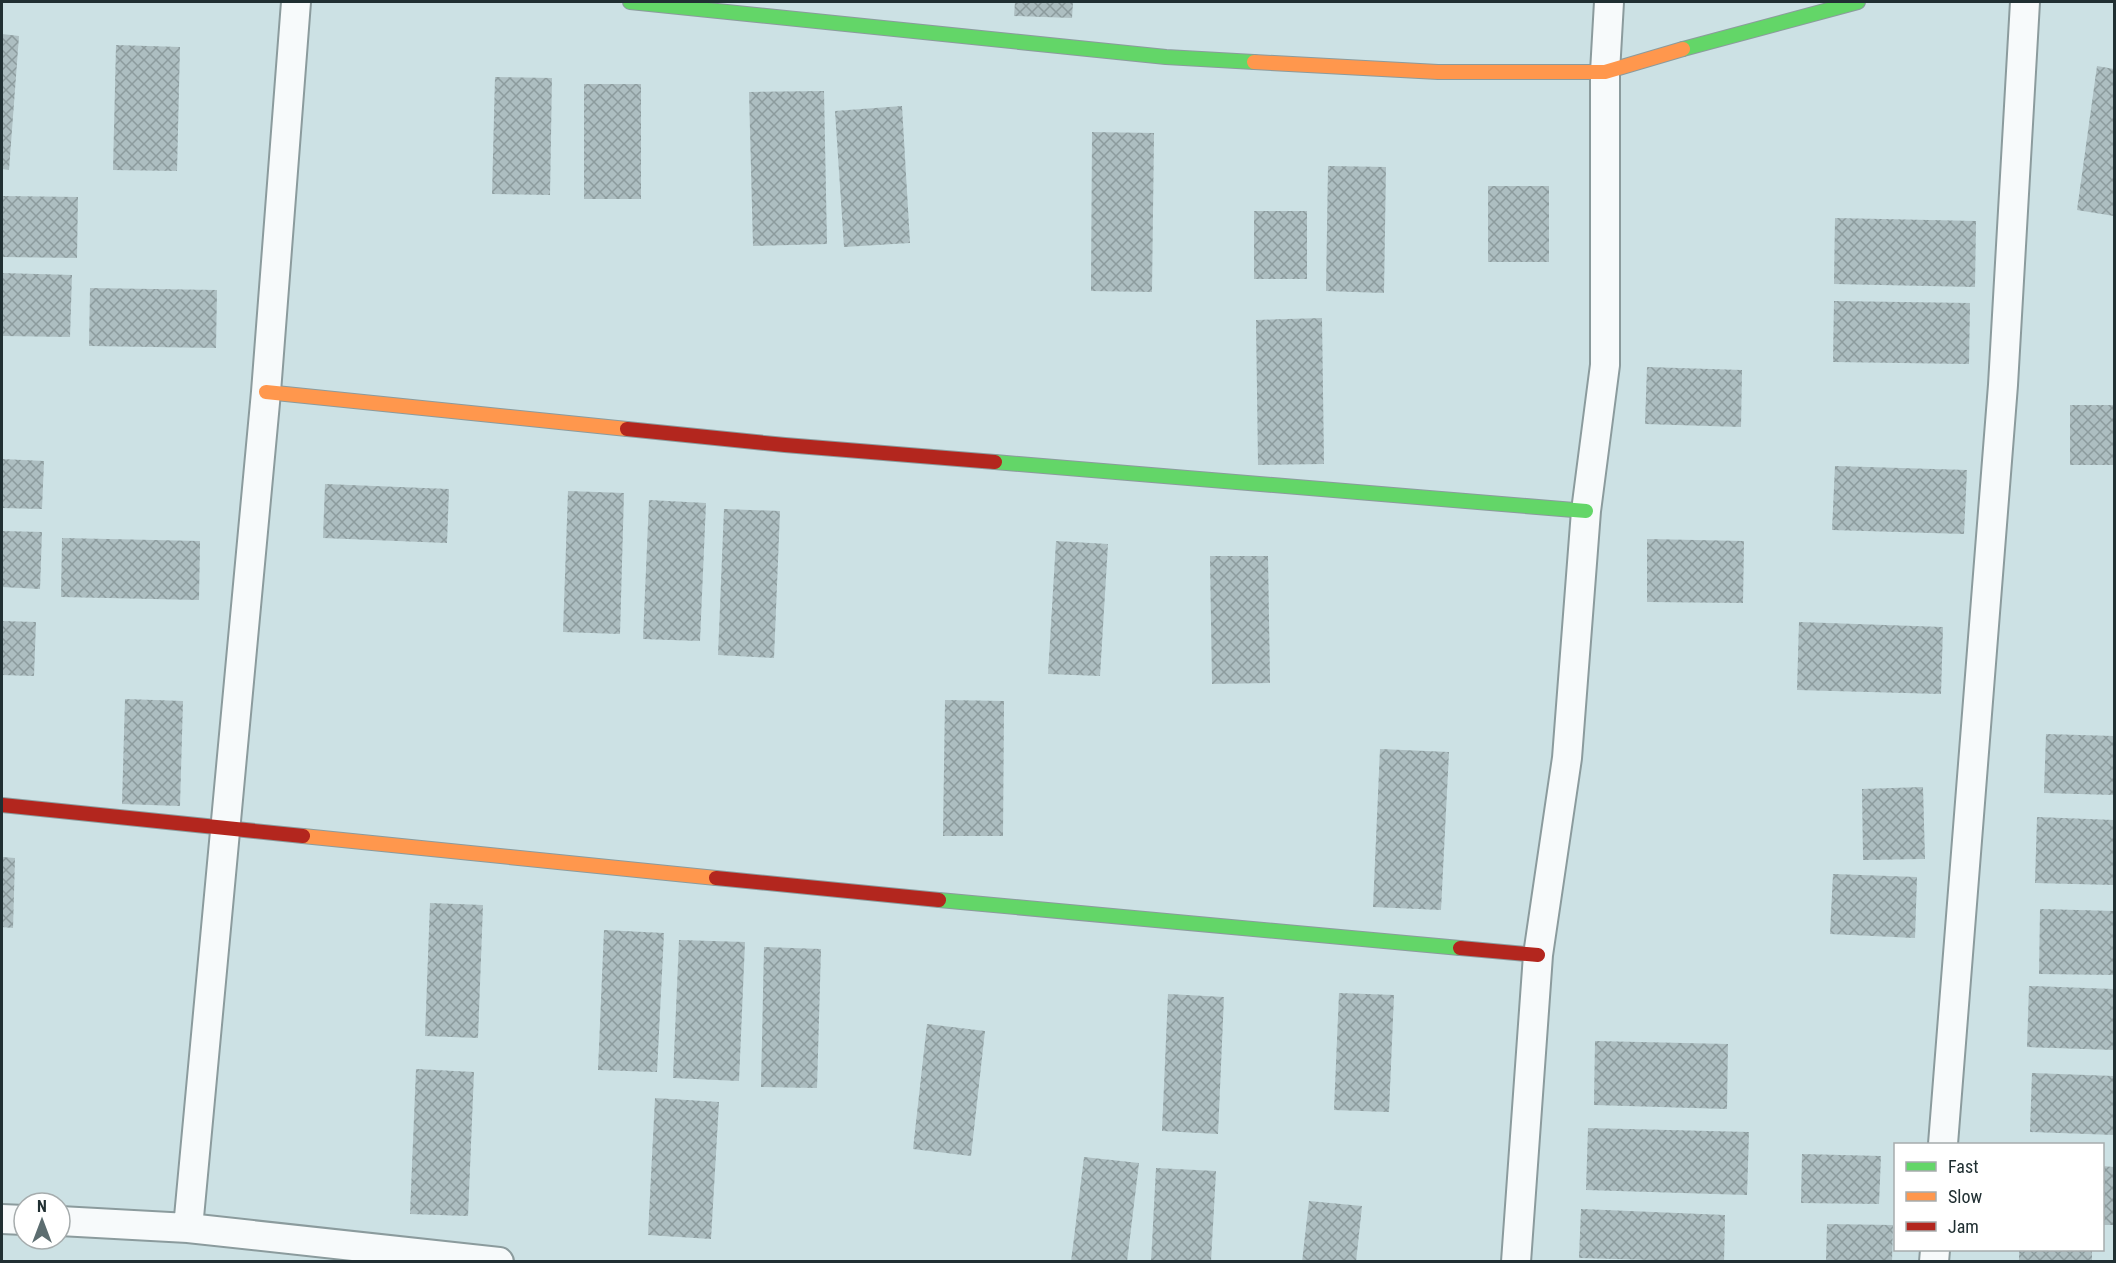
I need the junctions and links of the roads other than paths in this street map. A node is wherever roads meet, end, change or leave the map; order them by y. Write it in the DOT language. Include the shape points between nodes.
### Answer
graph roads {
  1 [pos="296,2"];
  2 [pos="630,2"];
  3 [pos="1609,2"];
  4 [pos="1858,2"];
  5 [pos="2025,2"];
  6 [pos="1605,72"];
  7 [pos="266,392"];
  8 [pos="1586,511"];
  9 [pos="2,805"];
  10 [pos="225,828"];
  11 [pos="1538,955"];
  12 [pos="1943,1143"];
  13 [pos="72,1222"];
  14 [pos="188,1228"];
  15 [pos="499,1262"];
  16 [pos="1515,1262"];
  1 -- 7 [label="street"];
  2 -- 6 [label="street" via="1166,57 1438,72"];
  3 -- 6 [label="street"];
  4 -- 6 [label="street"];
  5 -- 12 [label="street" via="2003,385"];
  6 -- 8 [label="street" via="1605,365"];
  7 -- 8 [label="street" via="785,445"];
  7 -- 10 [label="street"];
  8 -- 11 [label="street" via="1567,758"];
  9 -- 10 [label="street"];
  10 -- 11 [label="street" via="812,889"];
  10 -- 14 [label="street"];
  11 -- 16 [label="street"];
  13 -- 14 [label="street"];
  14 -- 15 [label="street"];
}
